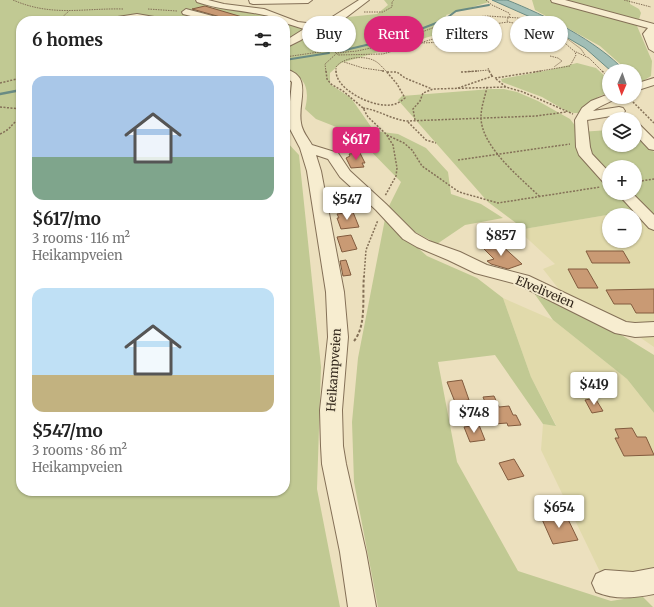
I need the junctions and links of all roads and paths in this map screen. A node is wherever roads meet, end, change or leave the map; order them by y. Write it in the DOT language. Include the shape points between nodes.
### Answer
graph roads {
  1 [pos="200,0"];
  2 [pos="240,0"];
  3 [pos="308,0"];
  4 [pos="365,0"];
  5 [pos="394,0"];
  6 [pos="486,0"];
  7 [pos="555,0"];
  8 [pos="624,0"];
  9 [pos="654,8"];
  10 [pos="69,11"];
  11 [pos="360,12"];
  12 [pos="64,16"];
  13 [pos="189,16"];
  14 [pos="207,16"];
  15 [pos="279,16"];
  16 [pos="341,16"];
  17 [pos="509,17"];
  18 [pos="290,22"];
  19 [pos="508,22"];
  20 [pos="502,23"];
  21 [pos="302,26"];
  22 [pos="654,27"];
  23 [pos="302,35"];
  24 [pos="568,40"];
  25 [pos="290,42"];
  26 [pos="568,46"];
  27 [pos="654,49"];
  28 [pos="574,51"];
  29 [pos="321,52"];
  30 [pos="390,52"];
  31 [pos="337,54"];
  32 [pos="343,55"];
  33 [pos="585,55"];
  34 [pos="550,56"];
  35 [pos="290,57"];
  36 [pos="348,60"];
  37 [pos="344,62"];
  38 [pos="553,68"];
  39 [pos="602,71"];
  40 [pos="386,72"];
  41 [pos="461,72"];
  42 [pos="290,74"];
  43 [pos="493,76"];
  44 [pos="495,78"];
  45 [pos="16,79"];
  46 [pos="654,81"];
  47 [pos="0,83"];
  48 [pos="642,85"];
  49 [pos="488,87"];
  50 [pos="506,87"];
  51 [pos="457,89"];
  52 [pos="433,90"];
  53 [pos="635,104"];
  54 [pos="617,106"];
  55 [pos="0,107"];
  56 [pos="363,108"];
  57 [pos="597,108"];
  58 [pos="16,109"];
  59 [pos="566,112"];
  60 [pos="582,116"];
  61 [pos="481,118"];
  62 [pos="602,119"];
  63 [pos="415,120"];
  64 [pos="16,121"];
  65 [pos="408,122"];
  66 [pos="654,123"];
  67 [pos="0,134"];
  68 [pos="386,134"];
  69 [pos="642,134"];
  70 [pos="583,143"];
  71 [pos="436,144"];
  72 [pos="654,146"];
  73 [pos="307,148"];
  74 [pos="499,154"];
  75 [pos="458,160"];
  76 [pos="602,176"];
  77 [pos="654,180"];
  78 [pos="642,181"];
  79 [pos="602,184"];
  80 [pos="540,197"];
  81 [pos="631,200"];
  82 [pos="380,207"];
  83 [pos="654,225"];
  84 [pos="654,329"];
  85 [pos="337,356"];
  86 [pos="654,581"];
  87 [pos="605,583"];
  88 [pos="362,607"];
  1 -- 15 [label="street" via="220,7 268,12"];
  2 -- 3 [label="street"];
  4 -- 16 [label="street"];
  5 -- 11 [label="path" via="392,7 385,11"];
  6 -- 17 [label="path" via="509,13"];
  7 -- 22 [label="street"];
  8 -- 9 [label="path"];
  10 -- 12 [label="path"];
  13 -- 14 [label="street" via="187,8"];
  17 -- 19 [label="path"];
  17 -- 31 [label="path" via="459,18 390,44"];
  18 -- 21 [label="street"];
  19 -- 20 [label="path"];
  22 -- 27 [label="street" via="648,34"];
  23 -- 25 [label="street"];
  24 -- 33 [label="path"];
  26 -- 28 [label="path"];
  28 -- 33 [label="path"];
  28 -- 38 [label="path" via="576,55 570,66"];
  29 -- 35 [label="path"];
  30 -- 32 [label="path"];
  31 -- 32 [label="path"];
  31 -- 56 [label="path" via="325,64 327,79"];
  32 -- 36 [label="path"];
  33 -- 39 [label="path"];
  34 -- 38 [label="path" via="562,61"];
  36 -- 37 [label="path"];
  36 -- 40 [label="path" via="372,59"];
  37 -- 40 [label="path"];
  37 -- 40 [label="path" via="337,66 338,78 345,87 366,102 377,105 394,104 405,98 402,90"];
  38 -- 44 [label="path"];
  40 -- 52 [label="path" via="397,72"];
  41 -- 43 [label="path" via="489,69"];
  42 -- 73 [label="street, Heikampveien" via="298,82 294,121"];
  43 -- 44 [label="path"];
  43 -- 51 [label="path"];
  44 -- 50 [label="path"];
  45 -- 47 [label="path"];
  46 -- 48 [label="street"];
  49 -- 50 [label="path"];
  49 -- 51 [label="path"];
  49 -- 61 [label="path"];
  50 -- 59 [label="path"];
  51 -- 52 [label="path"];
  52 -- 63 [label="path" via="423,93 414,107"];
  53 -- 66 [label="path"];
  54 -- 57 [label="street"];
  55 -- 58 [label="path"];
  56 -- 65 [label="path" via="372,108"];
  56 -- 68 [label="path" via="373,124"];
  57 -- 60 [label="street" via="586,111"];
  57 -- 62 [label="street"];
  59 -- 60 [label="path"];
  59 -- 61 [label="path"];
  60 -- 70 [label="street"];
  61 -- 63 [label="path"];
  61 -- 74 [label="path" via="485,137"];
  63 -- 65 [label="path"];
  64 -- 67 [label="path" via="8,131"];
  65 -- 71 [label="path" via="426,140"];
  68 -- 80 [label="path" via="404,143 422,166 459,192 498,203"];
  68 -- 82 [label="path" via="396,152 397,168 396,176"];
  69 -- 72 [label="street"];
  70 -- 74 [label="path"];
  70 -- 76 [label="street" via="586,155"];
  73 -- 82 [label="street, Elveliveien" via="333,156 345,174"];
  73 -- 85 [label="street, Heikampveien" via="314,171 335,292 338,320"];
  74 -- 75 [label="path"];
  74 -- 80 [label="path"];
  77 -- 78 [label="path"];
  79 -- 80 [label="path"];
  81 -- 83 [label="street"];
  82 -- 84 [label="street, Elveliveien" via="402,230 422,244 487,271 528,283 622,328"];
  82 -- 85 [label="path" via="378,220 366,250 359,335 351,346"];
  85 -- 88 [label="street, Heikampveien" via="331,410 332,446"];
  86 -- 87 [label="street" via="633,585"];
}
